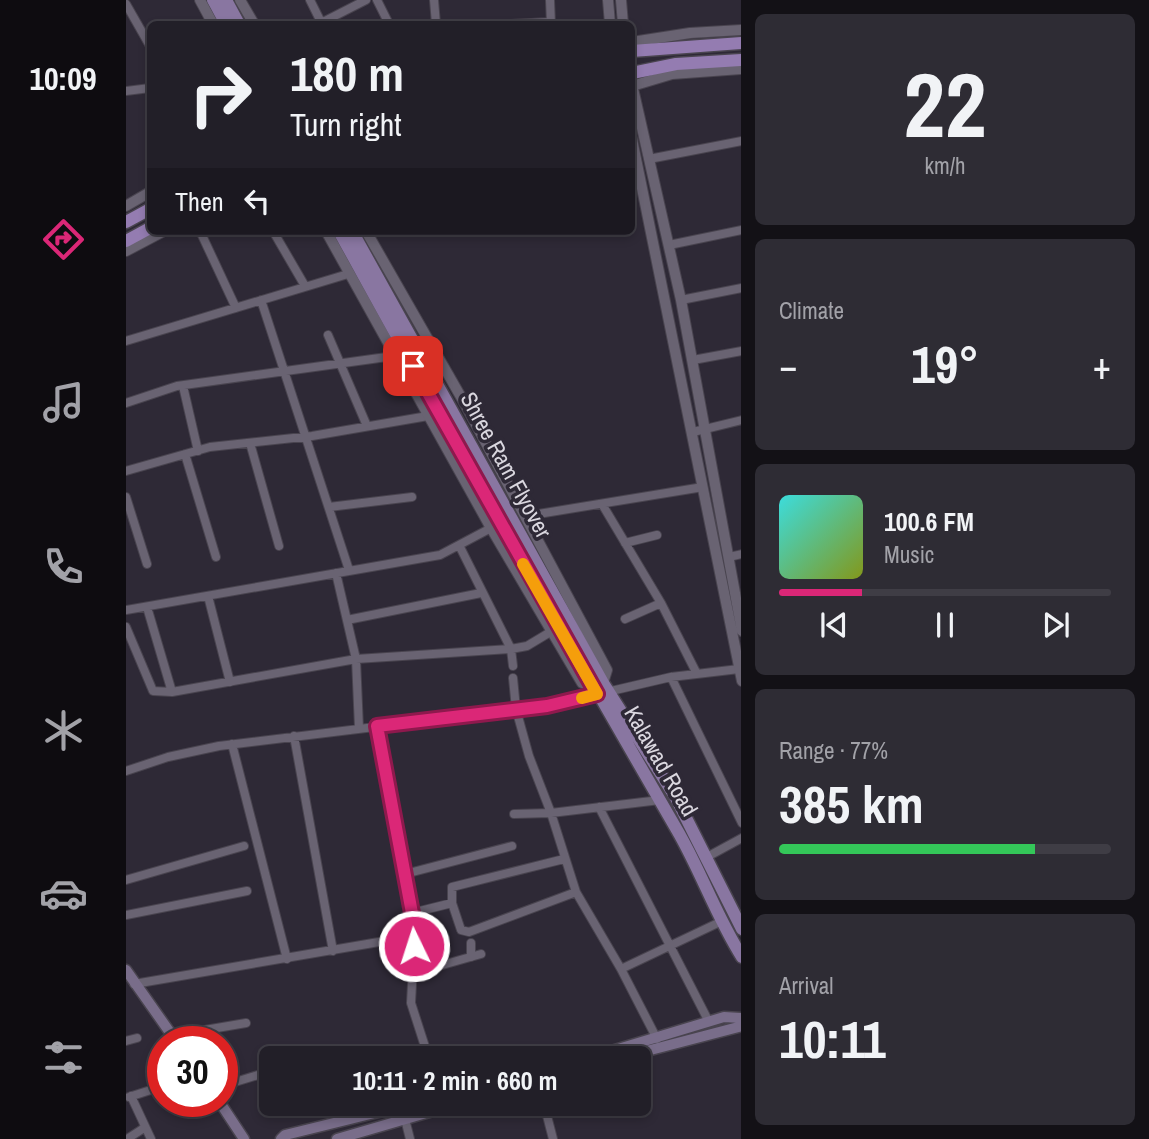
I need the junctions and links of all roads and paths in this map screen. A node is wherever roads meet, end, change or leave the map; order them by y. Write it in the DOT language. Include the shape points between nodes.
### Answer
graph roads {
  1 [pos="200,0"];
  2 [pos="213,0"];
  3 [pos="226,0"];
  4 [pos="240,0"];
  5 [pos="310,0"];
  6 [pos="366,0"];
  7 [pos="377,0"];
  8 [pos="435,0"];
  9 [pos="550,0"];
  10 [pos="608,0"];
  11 [pos="621,0"];
  12 [pos="126,4"];
  13 [pos="212,21"];
  14 [pos="224,21"];
  15 [pos="237,21"];
  16 [pos="252,21"];
  17 [pos="320,21"];
  18 [pos="328,21"];
  19 [pos="388,21"];
  20 [pos="436,21"];
  21 [pos="551,21"];
  22 [pos="610,21"];
  23 [pos="623,21"];
  24 [pos="741,30"];
  25 [pos="635,41"];
  26 [pos="147,42"];
  27 [pos="741,43"];
  28 [pos="635,51"];
  29 [pos="741,60"];
  30 [pos="741,69"];
  31 [pos="635,72"];
  32 [pos="635,84"];
  33 [pos="147,88"];
  34 [pos="126,91"];
  35 [pos="635,98"];
  36 [pos="741,141"];
  37 [pos="635,153"];
  38 [pos="649,159"];
  39 [pos="147,194"];
  40 [pos="128,203"];
  41 [pos="147,211"];
  42 [pos="126,222"];
  43 [pos="147,230"];
  44 [pos="741,230"];
  45 [pos="156,235"];
  46 [pos="202,235"];
  47 [pos="276,235"];
  48 [pos="328,235"];
  49 [pos="341,235"];
  50 [pos="354,235"];
  51 [pos="368,235"];
  52 [pos="126,241"];
  53 [pos="669,246"];
  54 [pos="126,251"];
  55 [pos="348,274"];
  56 [pos="304,286"];
  57 [pos="741,288"];
  58 [pos="261,300"];
  59 [pos="681,300"];
  60 [pos="236,308"];
  61 [pos="328,335"];
  62 [pos="126,341"];
  63 [pos="741,351"];
  64 [pos="394,356"];
  65 [pos="693,360"];
  66 [pos="341,362"];
  67 [pos="285,370"];
  68 [pos="183,386"];
  69 [pos="126,403"];
  70 [pos="428,416"];
  71 [pos="741,420"];
  72 [pos="367,426"];
  73 [pos="705,429"];
  74 [pos="693,432"];
  75 [pos="306,437"];
  76 [pos="250,443"];
  77 [pos="198,451"];
  78 [pos="185,454"];
  79 [pos="126,471"];
  80 [pos="702,487"];
  81 [pos="126,497"];
  82 [pos="412,497"];
  83 [pos="602,504"];
  84 [pos="329,507"];
  85 [pos="526,516"];
  86 [pos="491,528"];
  87 [pos="657,535"];
  88 [pos="625,543"];
  89 [pos="459,545"];
  90 [pos="279,546"];
  91 [pos="741,554"];
  92 [pos="729,557"];
  93 [pos="216,558"];
  94 [pos="147,564"];
  95 [pos="349,570"];
  96 [pos="336,573"];
  97 [pos="481,593"];
  98 [pos="208,596"];
  99 [pos="661,603"];
  100 [pos="147,607"];
  101 [pos="126,610"];
  102 [pos="347,620"];
  103 [pos="625,620"];
  104 [pos="126,626"];
  105 [pos="738,628"];
  106 [pos="552,631"];
  107 [pos="511,649"];
  108 [pos="356,659"];
  109 [pos="513,666"];
  110 [pos="739,669"];
  111 [pos="591,671"];
  112 [pos="696,672"];
  113 [pos="671,677"];
  114 [pos="513,678"];
  115 [pos="741,681"];
  116 [pos="230,682"];
  117 [pos="600,688"];
  118 [pos="172,692"];
  119 [pos="516,709"];
  120 [pos="377,726"];
  121 [pos="359,728"];
  122 [pos="293,736"];
  123 [pos="232,744"];
  124 [pos="126,771"];
  125 [pos="660,800"];
  126 [pos="599,807"];
  127 [pos="551,813"];
  128 [pos="514,814"];
  129 [pos="741,823"];
  130 [pos="741,838"];
  131 [pos="244,846"];
  132 [pos="512,846"];
  133 [pos="706,857"];
  134 [pos="564,859"];
  135 [pos="405,874"];
  136 [pos="126,880"];
  137 [pos="247,891"];
  138 [pos="576,892"];
  139 [pos="452,902"];
  140 [pos="412,913"];
  141 [pos="126,915"];
  142 [pos="720,922"];
  143 [pos="741,929"];
  144 [pos="414,936"];
  145 [pos="471,943"];
  146 [pos="669,945"];
  147 [pos="333,951"];
  148 [pos="481,954"];
  149 [pos="471,957"];
  150 [pos="741,957"];
  151 [pos="287,959"];
  152 [pos="621,969"];
  153 [pos="414,973"];
  154 [pos="129,978"];
  155 [pos="741,1018"];
  156 [pos="709,1022"];
  157 [pos="246,1023"];
  158 [pos="166,1026"];
  159 [pos="228,1026"];
  160 [pos="741,1026"];
  161 [pos="137,1038"];
  162 [pos="657,1039"];
  163 [pos="126,1041"];
  164 [pos="425,1046"];
  165 [pos="632,1046"];
  166 [pos="651,1050"];
  167 [pos="259,1076"];
  168 [pos="238,1082"];
  169 [pos="147,1091"];
  170 [pos="128,1097"];
  171 [pos="362,1116"];
  172 [pos="416,1116"];
  173 [pos="547,1116"];
  174 [pos="230,1117"];
  175 [pos="406,1123"];
  176 [pos="144,1128"];
  177 [pos="127,1139"];
  178 [pos="151,1139"];
  179 [pos="244,1139"];
  180 [pos="281,1139"];
  181 [pos="337,1139"];
  182 [pos="410,1139"];
  183 [pos="553,1139"];
  1 -- 13 [label="street"];
  2 -- 14 [label="main road"];
  3 -- 15 [label="main road"];
  4 -- 16 [label="street"];
  5 -- 17 [label="street"];
  6 -- 18 [label="street"];
  7 -- 19 [label="street"];
  8 -- 20 [label="street"];
  9 -- 21 [label="street"];
  10 -- 22 [label="street"];
  11 -- 23 [label="street"];
  12 -- 26 [label="street"];
  24 -- 25 [label="street"];
  27 -- 28 [label="highway"];
  29 -- 31 [label="highway" via="676,64"];
  30 -- 32 [label="street" via="672,74"];
  33 -- 34 [label="street"];
  35 -- 38 [label="street"];
  36 -- 38 [label="street"];
  37 -- 74 [label="street"];
  38 -- 53 [label="street"];
  39 -- 40 [label="street"];
  41 -- 42 [label="highway"];
  43 -- 52 [label="highway"];
  44 -- 53 [label="street"];
  45 -- 54 [label="street"];
  46 -- 60 [label="street"];
  47 -- 56 [label="street"];
  48 -- 55 [label="street, Kalawad Road"];
  49 -- 111 [label="main road, Shree Ram Flyover"];
  50 -- 111 [label="main road, Shree Ram Flyover"];
  51 -- 85 [label="street, Kalawad Road"];
  53 -- 59 [label="street"];
  55 -- 56 [label="street"];
  55 -- 64 [label="street, Kalawad Road"];
  56 -- 58 [label="street"];
  57 -- 59 [label="street"];
  58 -- 60 [label="street"];
  58 -- 67 [label="street"];
  59 -- 65 [label="street"];
  60 -- 62 [label="street"];
  61 -- 66 [label="street"];
  63 -- 65 [label="street"];
  64 -- 66 [label="street"];
  64 -- 70 [label="street, Kalawad Road"];
  65 -- 73 [label="street"];
  66 -- 67 [label="street"];
  66 -- 72 [label="street"];
  67 -- 68 [label="street"];
  67 -- 75 [label="street"];
  68 -- 69 [label="street"];
  68 -- 77 [label="street"];
  70 -- 72 [label="street"];
  70 -- 86 [label="street, Kalawad Road"];
  71 -- 73 [label="street"];
  72 -- 75 [label="street"];
  73 -- 74 [label="street"];
  73 -- 92 [label="street"];
  74 -- 80 [label="street"];
  75 -- 76 [label="street"];
  75 -- 84 [label="street"];
  76 -- 77 [label="street"];
  76 -- 90 [label="street"];
  77 -- 78 [label="street"];
  78 -- 79 [label="street"];
  78 -- 93 [label="street"];
  80 -- 83 [label="street"];
  80 -- 105 [label="street"];
  81 -- 94 [label="street"];
  82 -- 84 [label="street"];
  83 -- 85 [label="street"];
  83 -- 88 [label="street"];
  84 -- 95 [label="street"];
  85 -- 117 [label="street, Kalawad Road" via="607,670"];
  86 -- 89 [label="street"];
  86 -- 106 [label="street, Kalawad Road"];
  87 -- 88 [label="street"];
  88 -- 99 [label="street"];
  89 -- 95 [label="street" via="440,555"];
  89 -- 97 [label="street"];
  91 -- 92 [label="street"];
  92 -- 105 [label="street"];
  95 -- 96 [label="street"];
  96 -- 98 [label="street"];
  96 -- 102 [label="street"];
  97 -- 102 [label="street"];
  97 -- 107 [label="street"];
  98 -- 100 [label="street"];
  98 -- 116 [label="street"];
  99 -- 103 [label="street"];
  99 -- 112 [label="street"];
  100 -- 101 [label="street"];
  100 -- 118 [label="street"];
  102 -- 108 [label="street"];
  104 -- 118 [label="street" via="153,691"];
  105 -- 110 [label="street"];
  106 -- 107 [label="street" via="527,646"];
  106 -- 117 [label="street, Kalawad Road" via="582,683"];
  107 -- 108 [label="street"];
  107 -- 109 [label="street"];
  108 -- 116 [label="street"];
  108 -- 121 [label="street"];
  110 -- 112 [label="street"];
  110 -- 115 [label="street"];
  111 -- 117 [label="main road, Shree Ram Flyover"];
  112 -- 113 [label="street"];
  113 -- 117 [label="street"];
  113 -- 129 [label="street"];
  114 -- 119 [label="street"];
  116 -- 118 [label="street"];
  117 -- 119 [label="street" via="547,706"];
  117 -- 125 [label="main road, Kalawad Road"];
  117 -- 133 [label="main road, Kalawad Road" via="676,798"];
  119 -- 120 [label="street"];
  119 -- 127 [label="street" via="528,756"];
  120 -- 121 [label="street"];
  120 -- 135 [label="street"];
  121 -- 122 [label="street"];
  122 -- 123 [label="street"];
  122 -- 147 [label="street"];
  123 -- 124 [label="street"];
  123 -- 151 [label="street"];
  125 -- 126 [label="street"];
  125 -- 142 [label="main road, Kalawad Road" via="695,861"];
  126 -- 127 [label="street"];
  126 -- 146 [label="street"];
  127 -- 128 [label="street"];
  127 -- 134 [label="street"];
  130 -- 133 [label="street"];
  131 -- 136 [label="street"];
  132 -- 135 [label="street"];
  133 -- 143 [label="main road, Kalawad Road"];
  134 -- 138 [label="street"];
  134 -- 139 [label="street" via="459,883 452,887"];
  135 -- 140 [label="street"];
  137 -- 141 [label="street"];
  138 -- 139 [label="street" via="469,932 461,930"];
  138 -- 152 [label="street"];
  139 -- 140 [label="street"];
  140 -- 144 [label="street"];
  142 -- 146 [label="street"];
  142 -- 150 [label="main road, Kalawad Road"];
  144 -- 147 [label="street"];
  144 -- 153 [label="street"];
  145 -- 149 [label="street"];
  146 -- 152 [label="street"];
  146 -- 156 [label="street"];
  147 -- 151 [label="street"];
  148 -- 149 [label="street"];
  149 -- 153 [label="street"];
  151 -- 154 [label="street"];
  152 -- 162 [label="street"];
  153 -- 164 [label="street" via="411,1003"];
  154 -- 158 [label="main road"];
  155 -- 156 [label="main road"];
  156 -- 162 [label="main road"];
  157 -- 159 [label="street"];
  160 -- 166 [label="main road"];
  161 -- 163 [label="street"];
  162 -- 165 [label="main road"];
  167 -- 168 [label="street"];
  169 -- 170 [label="street"];
  170 -- 176 [label="street"];
  171 -- 180 [label="main road"];
  172 -- 181 [label="main road"];
  173 -- 183 [label="street"];
  174 -- 179 [label="main road"];
  175 -- 182 [label="street"];
  176 -- 177 [label="street"];
  176 -- 178 [label="street"];
}
